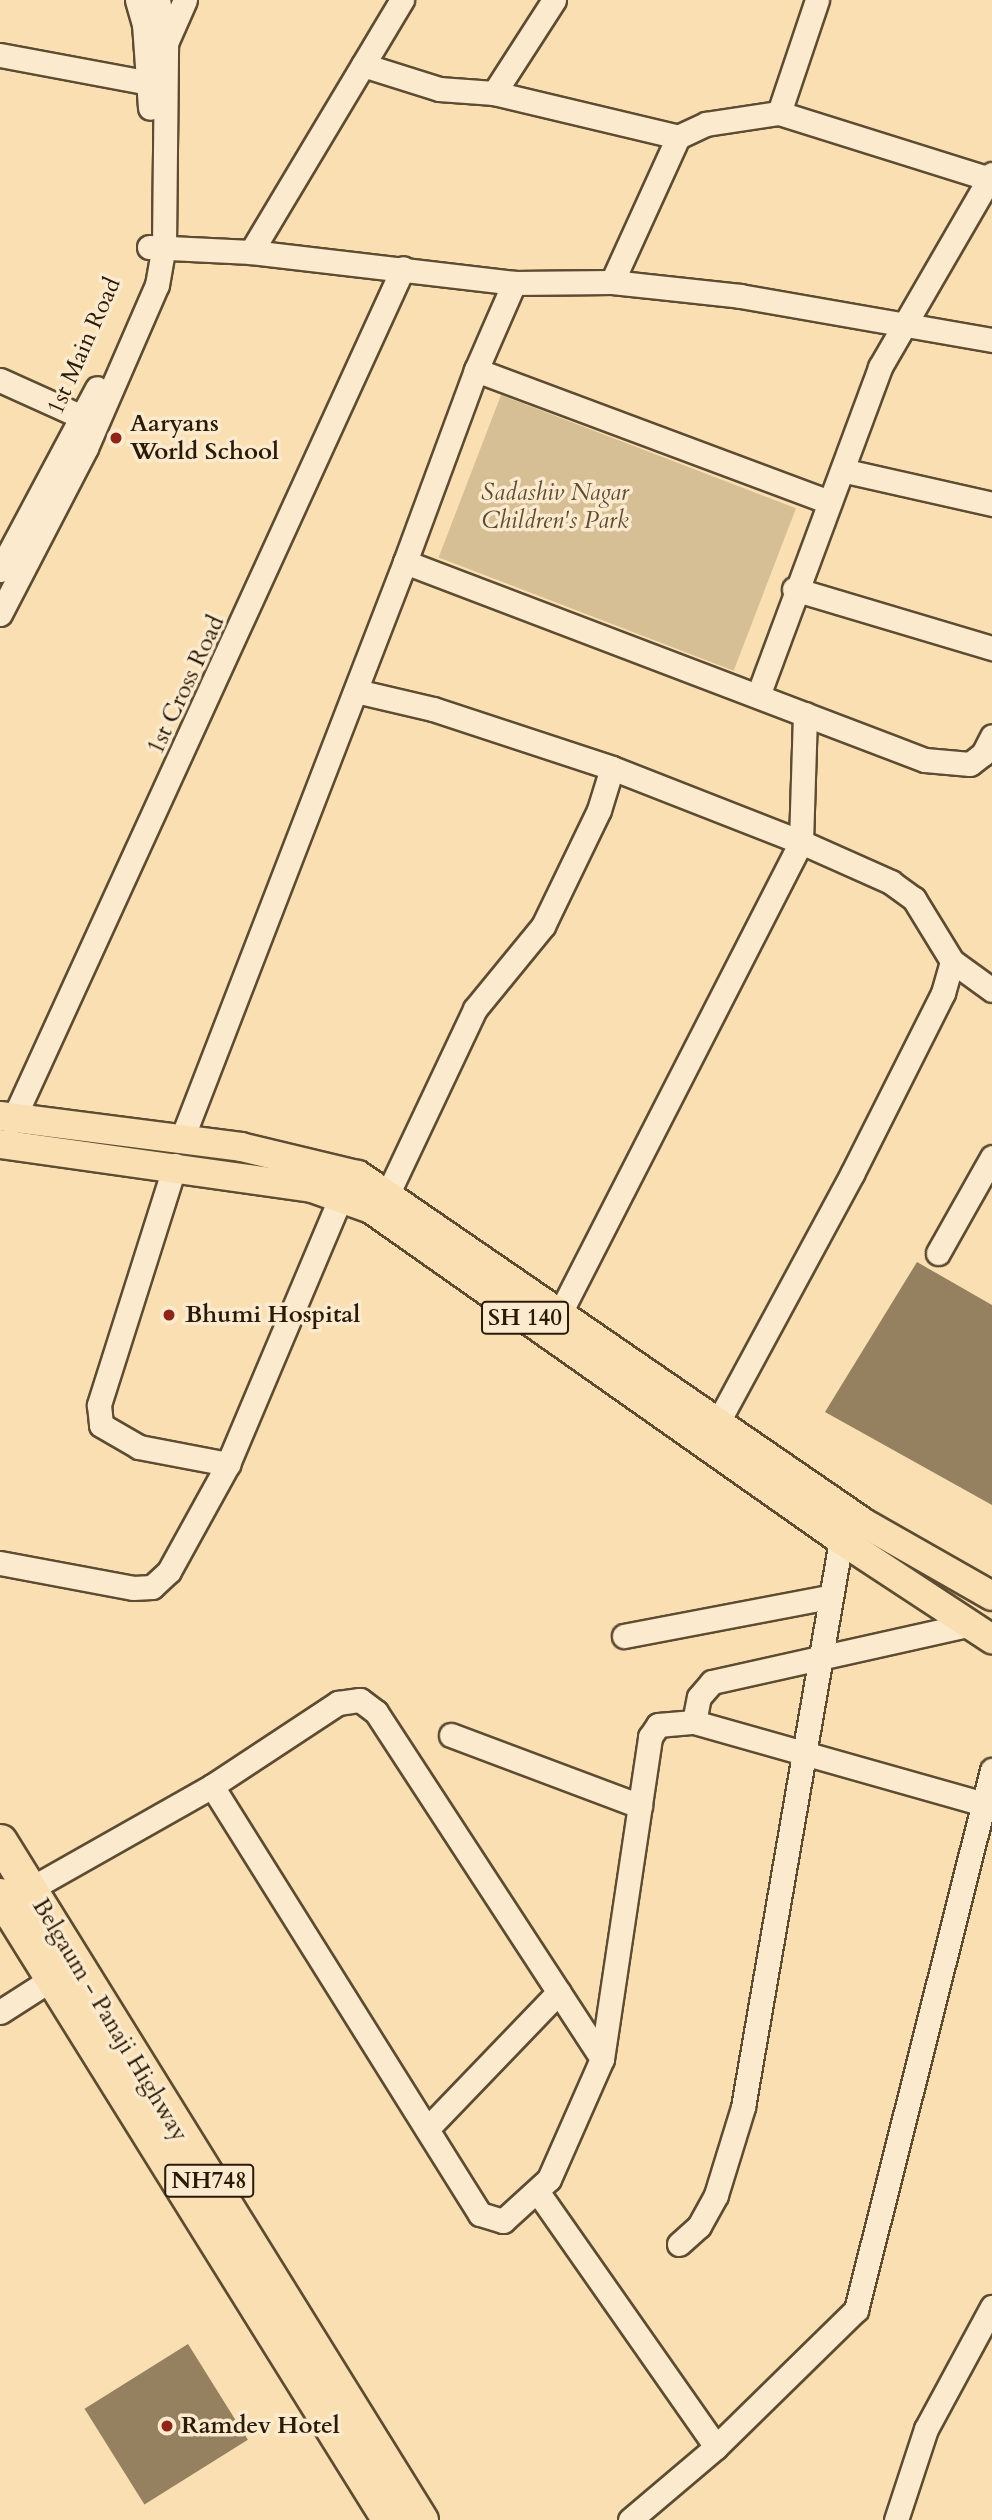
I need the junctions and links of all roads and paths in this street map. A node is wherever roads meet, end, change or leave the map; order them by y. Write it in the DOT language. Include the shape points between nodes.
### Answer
graph roads {
  1 [pos="137,0"];
  2 [pos="158,0"];
  3 [pos="185,0"];
  4 [pos="402,0"];
  5 [pos="554,0"];
  6 [pos="817,0"];
  7 [pos="166,43"];
  8 [pos="0,55"];
  9 [pos="363,65"];
  10 [pos="150,83"];
  11 [pos="494,93"];
  12 [pos="779,113"];
  13 [pos="678,137"];
  14 [pos="991,176"];
  15 [pos="156,247"];
  16 [pos="251,252"];
  17 [pos="403,268"];
  18 [pos="612,282"];
  19 [pos="514,283"];
  20 [pos="904,325"];
  21 [pos="992,340"];
  22 [pos="476,370"];
  23 [pos="0,380"];
  24 [pos="82,417"];
  25 [pos="846,471"];
  26 [pos="829,502"];
  27 [pos="992,504"];
  28 [pos="405,562"];
  29 [pos="1,564"];
  30 [pos="794,589"];
  31 [pos="0,614"];
  32 [pos="992,648"];
  33 [pos="356,691"];
  34 [pos="759,693"];
  35 [pos="805,714"];
  36 [pos="992,736"];
  37 [pos="612,768"];
  38 [pos="801,842"];
  39 [pos="952,961"];
  40 [pos="992,990"];
  41 [pos="4,1128"];
  42 [pos="178,1153"];
  43 [pos="992,1157"];
  44 [pos="341,1197"];
  45 [pos="384,1203"];
  46 [pos="938,1253"];
  47 [pos="560,1313"];
  48 [pos="718,1422"];
  49 [pos="228,1464"];
  50 [pos="841,1540"];
  51 [pos="0,1563"];
  52 [pos="992,1596"];
  53 [pos="828,1597"];
  54 [pos="981,1632"];
  55 [pos="624,1636"];
  56 [pos="816,1659"];
  57 [pos="694,1722"];
  58 [pos="451,1735"];
  59 [pos="803,1750"];
  60 [pos="992,1770"];
  61 [pos="212,1786"];
  62 [pos="984,1804"];
  63 [pos="640,1806"];
  64 [pos="8,1876"];
  65 [pos="64,1971"];
  66 [pos="559,1992"];
  67 [pos="0,2012"];
  68 [pos="602,2059"];
  69 [pos="427,2129"];
  70 [pos="537,2191"];
  71 [pos="679,2244"];
  72 [pos="992,2307"];
  73 [pos="716,2446"];
  74 [pos="394,2514"];
  75 [pos="629,2520"];
  76 [pos="896,2520"];
  1 -- 10 [label="street, 1st Main Road"];
  2 -- 7 [label="street"];
  3 -- 7 [label="street"];
  4 -- 9 [label="street"];
  5 -- 11 [label="street"];
  6 -- 12 [label="street"];
  7 -- 15 [label="street"];
  8 -- 10 [label="street"];
  9 -- 11 [label="street" via="439,89"];
  9 -- 16 [label="street"];
  10 -- 15 [label="street, 1st Main Road"];
  11 -- 13 [label="street"];
  12 -- 13 [label="street" via="706,124"];
  12 -- 14 [label="street"];
  13 -- 18 [label="street"];
  14 -- 20 [label="street"];
  15 -- 16 [label="street"];
  15 -- 24 [label="street, 1st Main Road"];
  15 -- 31 [label="street" via="157,285 97,423"];
  16 -- 17 [label="street"];
  17 -- 19 [label="street"];
  17 -- 41 [label="street, 1st Cross Road"];
  18 -- 19 [label="street"];
  18 -- 20 [label="street" via="740,296"];
  19 -- 22 [label="street"];
  20 -- 21 [label="street"];
  20 -- 25 [label="street" via="880,367"];
  22 -- 26 [label="street"];
  22 -- 28 [label="street"];
  23 -- 24 [label="street"];
  24 -- 29 [label="street, 1st Main Road"];
  25 -- 26 [label="street"];
  25 -- 27 [label="street"];
  26 -- 30 [label="street"];
  28 -- 33 [label="street"];
  28 -- 34 [label="street"];
  30 -- 32 [label="street"];
  30 -- 34 [label="street"];
  33 -- 37 [label="street" via="433,709"];
  33 -- 42 [label="street"];
  34 -- 35 [label="street"];
  35 -- 36 [label="street" via="957,766 983,754"];
  35 -- 38 [label="street"];
  37 -- 38 [label="street"];
  37 -- 45 [label="street" via="599,810 543,926 475,1009"];
  38 -- 39 [label="street" via="898,887 930,918"];
  38 -- 47 [label="street"];
  39 -- 40 [label="street"];
  39 -- 48 [label="street" via="943,993 852,1174"];
  41 -- 42 [label="main road, SH 140"];
  42 -- 44 [label="main road, SH 140"];
  42 -- 45 [label="main road, SH 140" via="330,1166"];
  42 -- 49 [label="street" via="99,1405 101,1425 139,1447"];
  43 -- 46 [label="street"];
  44 -- 45 [label="main road, SH 140"];
  44 -- 49 [label="street"];
  45 -- 47 [label="main road, SH 140"];
  45 -- 50 [label="main road, SH 140"];
  47 -- 48 [label="main road, SH 140"];
  48 -- 52 [label="main road, SH 140" via="864,1523"];
  49 -- 51 [label="street" via="169,1571 152,1587 102,1585"];
  50 -- 53 [label="street"];
  50 -- 54 [label="main road, SH 140"];
  53 -- 55 [label="street"];
  53 -- 56 [label="street"];
  54 -- 56 [label="street"];
  56 -- 57 [label="street" via="712,1682 699,1696"];
  56 -- 59 [label="street"];
  57 -- 59 [label="street"];
  57 -- 63 [label="street" via="658,1724 650,1737"];
  58 -- 63 [label="street"];
  59 -- 62 [label="street"];
  59 -- 71 [label="street" via="743,2107 716,2195 699,2227"];
  60 -- 62 [label="street"];
  61 -- 64 [label="street"];
  61 -- 66 [label="street" via="338,1703 360,1700 376,1712"];
  61 -- 69 [label="street"];
  62 -- 73 [label="street" via="866,2288 843,2329"];
  63 -- 68 [label="street"];
  64 -- 65 [label="highway, Belgaum - Panaji Highway / NH748"];
  65 -- 67 [label="street"];
  65 -- 74 [label="highway, Belgaum - Panaji Highway / NH748"];
  66 -- 68 [label="street"];
  66 -- 69 [label="street"];
  68 -- 70 [label="street" via="549,2179"];
  69 -- 70 [label="street" via="480,2214 503,2221"];
  70 -- 73 [label="street"];
  72 -- 76 [label="street" via="926,2429"];
  73 -- 75 [label="street"];
}
